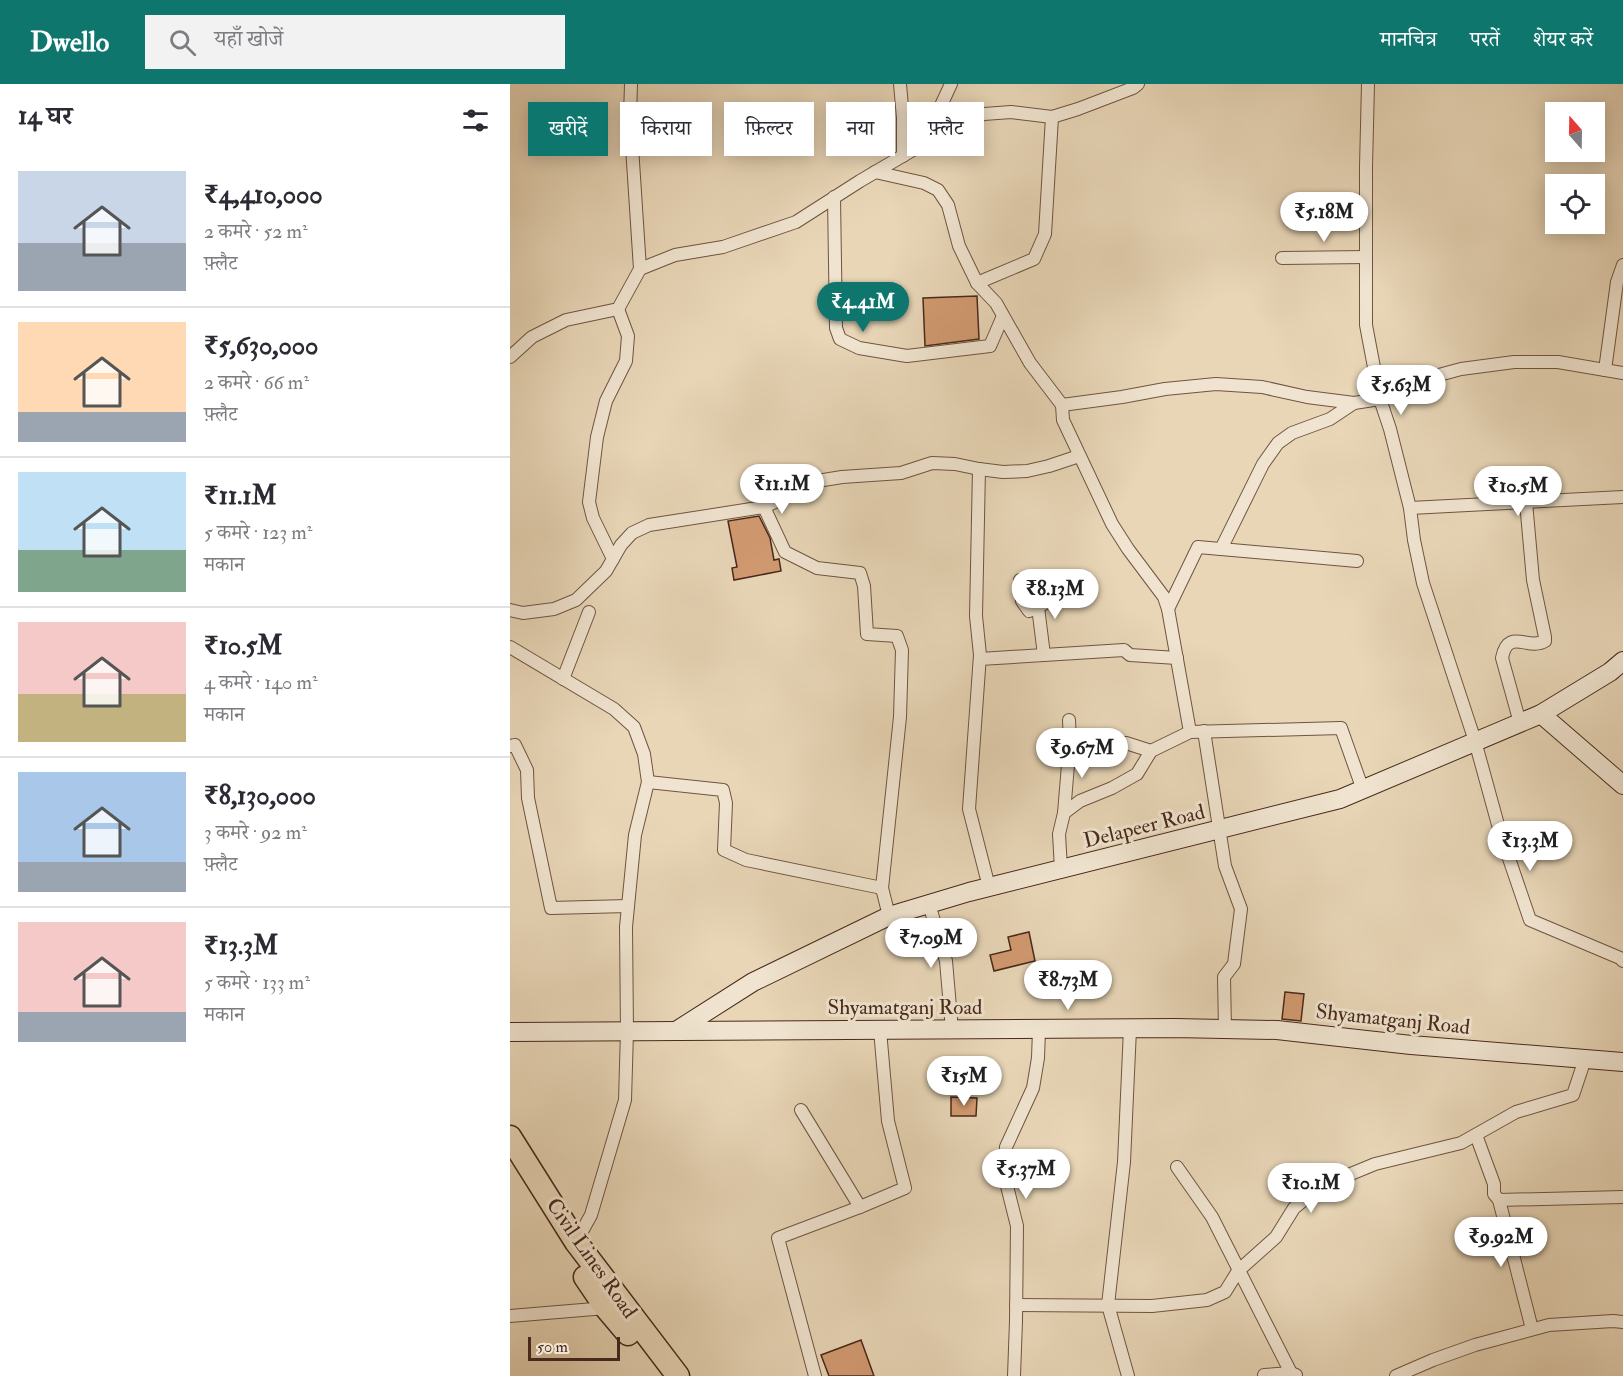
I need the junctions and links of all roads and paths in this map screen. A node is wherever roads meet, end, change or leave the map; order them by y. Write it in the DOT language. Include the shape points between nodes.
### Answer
graph roads {
  1 [pos="631,84"];
  2 [pos="900,84"];
  3 [pos="951,84"];
  4 [pos="1138,84"];
  5 [pos="1368,84"];
  6 [pos="943,102"];
  7 [pos="984,114"];
  8 [pos="1052,117"];
  9 [pos="907,154"];
  10 [pos="903,156"];
  11 [pos="874,172"];
  12 [pos="834,197"];
  13 [pos="1366,257"];
  14 [pos="1282,258"];
  15 [pos="1623,265"];
  16 [pos="640,269"];
  17 [pos="977,283"];
  18 [pos="618,309"];
  19 [pos="1004,316"];
  20 [pos="510,357"];
  21 [pos="1605,370"];
  22 [pos="1623,373"];
  23 [pos="1380,399"];
  24 [pos="1354,403"];
  25 [pos="1062,405"];
  26 [pos="1079,456"];
  27 [pos="979,470"];
  28 [pos="1623,497"];
  29 [pos="1526,502"];
  30 [pos="764,507"];
  31 [pos="1410,508"];
  32 [pos="1221,549"];
  33 [pos="613,559"];
  34 [pos="1357,561"];
  35 [pos="1020,580"];
  36 [pos="1077,592"];
  37 [pos="1038,607"];
  38 [pos="1168,609"];
  39 [pos="510,610"];
  40 [pos="589,612"];
  41 [pos="510,647"];
  42 [pos="1044,654"];
  43 [pos="1177,658"];
  44 [pos="980,659"];
  45 [pos="1623,662"];
  46 [pos="563,678"];
  47 [pos="1541,714"];
  48 [pos="1069,720"];
  49 [pos="1520,723"];
  50 [pos="1204,731"];
  51 [pos="1190,732"];
  52 [pos="1070,741"];
  53 [pos="1475,741"];
  54 [pos="510,746"];
  55 [pos="1151,751"];
  56 [pos="648,782"];
  57 [pos="1623,785"];
  58 [pos="1363,789"];
  59 [pos="1064,813"];
  60 [pos="1219,831"];
  61 [pos="1061,869"];
  62 [pos="989,887"];
  63 [pos="882,888"];
  64 [pos="929,904"];
  65 [pos="628,906"];
  66 [pos="889,916"];
  67 [pos="1623,961"];
  68 [pos="1130,1029"];
  69 [pos="1225,1029"];
  70 [pos="880,1030"];
  71 [pos="952,1030"];
  72 [pos="1039,1030"];
  73 [pos="627,1031"];
  74 [pos="676,1031"];
  75 [pos="510,1032"];
  76 [pos="1585,1059"];
  77 [pos="1623,1062"];
  78 [pos="801,1110"];
  79 [pos="1476,1135"];
  80 [pos="510,1137"];
  81 [pos="510,1154"];
  82 [pos="1177,1167"];
  83 [pos="1623,1197"];
  84 [pos="1499,1200"];
  85 [pos="860,1207"];
  86 [pos="576,1242"];
  87 [pos="1238,1271"];
  88 [pos="1016,1305"];
  89 [pos="1108,1305"];
  90 [pos="606,1308"];
  91 [pos="510,1316"];
  92 [pos="1623,1322"];
  93 [pos="1532,1329"];
  94 [pos="1294,1374"];
  95 [pos="1264,1375"];
  96 [pos="661,1376"];
  97 [pos="678,1376"];
  98 [pos="815,1376"];
  99 [pos="1014,1376"];
  100 [pos="1128,1376"];
  101 [pos="1396,1376"];
  1 -- 16 [label="street"];
  2 -- 10 [label="street"];
  3 -- 6 [label="street"];
  4 -- 8 [label="street"];
  5 -- 13 [label="street"];
  7 -- 8 [label="street" via="1011,112"];
  8 -- 17 [label="street" via="1045,234 1034,259"];
  9 -- 10 [label="street"];
  10 -- 11 [label="street"];
  11 -- 12 [label="street"];
  11 -- 17 [label="street" via="938,190 948,205 959,246"];
  12 -- 16 [label="street" via="796,222 723,247 675,255"];
  12 -- 19 [label="street" via="836,328 840,339 859,348 908,356 990,346"];
  13 -- 14 [label="street"];
  13 -- 23 [label="street" via="1366,326"];
  15 -- 21 [label="street" via="1617,282"];
  16 -- 18 [label="street"];
  17 -- 19 [label="street"];
  18 -- 20 [label="street" via="566,320 532,337"];
  18 -- 33 [label="street" via="628,336 626,361 606,401 589,502"];
  19 -- 25 [label="street" via="1030,363"];
  21 -- 22 [label="street"];
  21 -- 23 [label="street" via="1558,362 1514,362 1461,369 1402,385"];
  23 -- 24 [label="street"];
  23 -- 31 [label="street"];
  24 -- 25 [label="street" via="1262,387 1216,384"];
  24 -- 32 [label="street" via="1278,443 1263,464"];
  25 -- 26 [label="street" via="1063,420"];
  26 -- 27 [label="street" via="1027,471"];
  26 -- 38 [label="street" via="1112,524 1164,597"];
  27 -- 30 [label="street" via="932,463 901,473 821,480"];
  27 -- 44 [label="street" via="976,616"];
  28 -- 29 [label="street"];
  29 -- 31 [label="street"];
  29 -- 49 [label="street" via="1533,580 1545,641 1518,641 1504,648 1502,658"];
  30 -- 33 [label="street" via="648,525 632,533"];
  30 -- 63 [label="street" via="785,552 817,568 860,573 867,633 897,636 902,650 900,717"];
  31 -- 53 [label="street" via="1423,583"];
  32 -- 34 [label="street"];
  32 -- 38 [label="street" via="1198,547"];
  33 -- 39 [label="street" via="576,600 554,609 523,613"];
  35 -- 37 [label="street" via="1022,601 1029,611"];
  36 -- 37 [label="street"];
  37 -- 42 [label="street"];
  38 -- 43 [label="street"];
  40 -- 46 [label="street"];
  41 -- 46 [label="street"];
  42 -- 43 [label="street" via="1124,650 1130,655"];
  42 -- 44 [label="street"];
  43 -- 51 [label="street"];
  44 -- 62 [label="street" via="969,809"];
  45 -- 47 [label="street, Delapeer Road"];
  46 -- 56 [label="street" via="614,709 634,727 644,754"];
  47 -- 49 [label="street, Delapeer Road"];
  47 -- 57 [label="street"];
  48 -- 52 [label="street"];
  49 -- 53 [label="street, Delapeer Road"];
  50 -- 51 [label="street"];
  50 -- 58 [label="street" via="1341,728"];
  50 -- 60 [label="street"];
  51 -- 55 [label="street"];
  52 -- 55 [label="street" via="1126,743"];
  52 -- 59 [label="street"];
  53 -- 58 [label="street, Delapeer Road"];
  53 -- 67 [label="street" via="1530,920"];
  54 -- 65 [label="street" via="515,745 527,770 528,798 551,908"];
  55 -- 59 [label="street" via="1137,774 1080,801"];
  56 -- 63 [label="street" via="723,790 724,850 746,860"];
  56 -- 65 [label="street" via="635,835"];
  58 -- 60 [label="street, Delapeer Road" via="1340,799"];
  59 -- 61 [label="street" via="1059,834"];
  60 -- 61 [label="street, Delapeer Road"];
  60 -- 69 [label="street" via="1225,866 1241,909 1234,963 1224,977"];
  61 -- 62 [label="street, Delapeer Road"];
  62 -- 64 [label="street, Delapeer Road"];
  63 -- 66 [label="street"];
  64 -- 66 [label="street, Delapeer Road"];
  64 -- 71 [label="street" via="946,961"];
  65 -- 73 [label="street"];
  66 -- 74 [label="street, Delapeer Road" via="753,982"];
  68 -- 69 [label="street, Shyamatganj Road"];
  68 -- 72 [label="street, Shyamatganj Road"];
  68 -- 89 [label="street" via="1124,1162"];
  69 -- 76 [label="street, Shyamatganj Road" via="1277,1030"];
  70 -- 71 [label="street, Shyamatganj Road"];
  70 -- 74 [label="street, Shyamatganj Road"];
  70 -- 85 [label="street" via="888,1121 905,1188"];
  71 -- 72 [label="street, Shyamatganj Road"];
  72 -- 88 [label="street" via="1033,1088 1006,1147 1004,1174 1017,1226"];
  73 -- 74 [label="street, Shyamatganj Road"];
  73 -- 75 [label="street, Shyamatganj Road"];
  73 -- 86 [label="street" via="625,1100 591,1215"];
  76 -- 77 [label="street, Shyamatganj Road"];
  76 -- 79 [label="street" via="1573,1095 1516,1113"];
  78 -- 85 [label="street"];
  79 -- 84 [label="street"];
  79 -- 87 [label="street" via="1461,1143 1375,1164 1317,1190 1294,1208 1276,1237"];
  80 -- 86 [label="highway, Civil Lines Road"];
  81 -- 90 [label="highway, Civil Lines Road" via="578,1269"];
  82 -- 87 [label="street" via="1212,1217"];
  83 -- 84 [label="street"];
  84 -- 93 [label="street"];
  85 -- 98 [label="street" via="778,1238"];
  86 -- 97 [label="highway, Civil Lines Road"];
  87 -- 89 [label="street" via="1225,1292 1207,1300 1152,1306"];
  87 -- 94 [label="street"];
  88 -- 89 [label="street"];
  88 -- 99 [label="street"];
  89 -- 100 [label="street"];
  90 -- 91 [label="street"];
  90 -- 96 [label="highway, Civil Lines Road"];
  92 -- 93 [label="street"];
  93 -- 101 [label="street" via="1475,1345"];
  94 -- 95 [label="street"];
}
